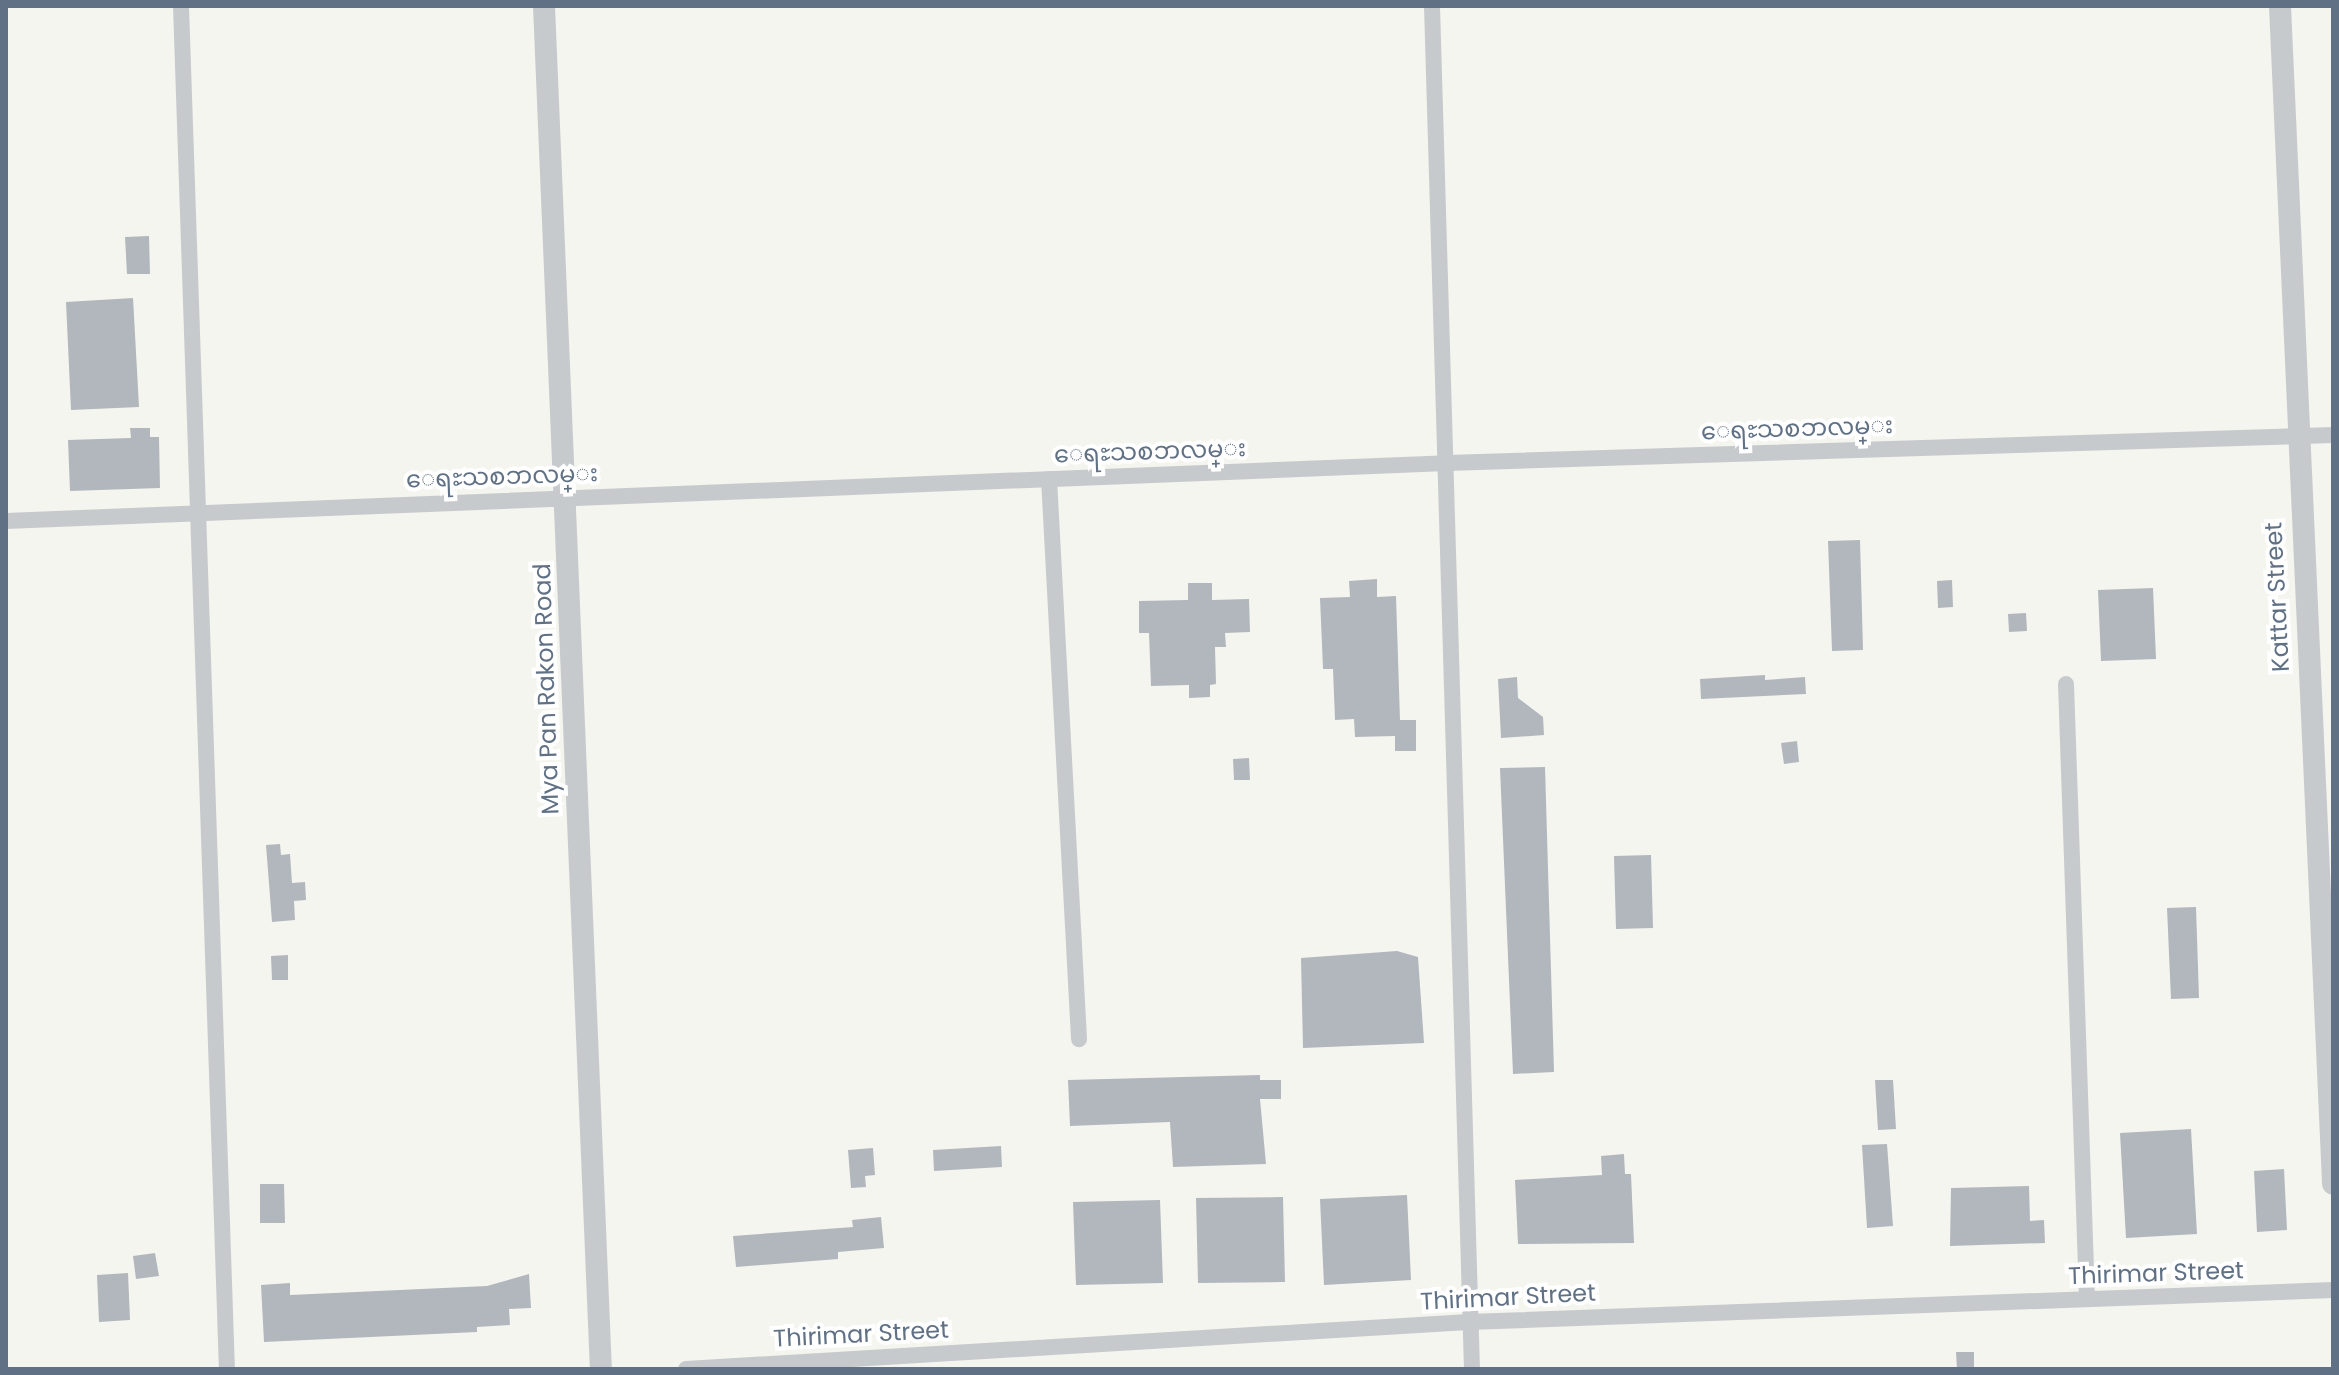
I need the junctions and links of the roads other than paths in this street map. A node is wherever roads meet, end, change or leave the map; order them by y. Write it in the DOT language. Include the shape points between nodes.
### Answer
graph roads {
  1 [pos="181,6"];
  2 [pos="544,6"];
  3 [pos="1432,6"];
  4 [pos="2280,6"];
  5 [pos="2333,435"];
  6 [pos="2295,436"];
  7 [pos="1447,463"];
  8 [pos="1049,479"];
  9 [pos="564,497"];
  10 [pos="195,513"];
  11 [pos="6,521"];
  12 [pos="2066,684"];
  13 [pos="1079,1039"];
  14 [pos="2333,1184"];
  15 [pos="2333,1290"];
  16 [pos="2087,1299"];
  17 [pos="1469,1322"];
  18 [pos="227,1369"];
  19 [pos="601,1369"];
  20 [pos="686,1369"];
  21 [pos="1472,1369"];
  1 -- 10 [label="street"];
  2 -- 9 [label="street, Mya Pan Rakon Road"];
  3 -- 7 [label="street"];
  4 -- 6 [label="street, Kattar Street"];
  5 -- 6 [label="street, ေရႊသစၥာလမ္း"];
  6 -- 7 [label="street, ေရႊသစၥာလမ္း"];
  6 -- 14 [label="street, Kattar Street"];
  7 -- 8 [label="street, ေရႊသစၥာလမ္း"];
  7 -- 17 [label="street"];
  8 -- 9 [label="street, ေရႊသစၥာလမ္း"];
  8 -- 13 [label="street"];
  9 -- 10 [label="street, ေရႊသစၥာလမ္း"];
  9 -- 19 [label="street, Mya Pan Rakon Road"];
  10 -- 11 [label="street, ေရႊသစၥာလမ္း"];
  10 -- 18 [label="street"];
  12 -- 16 [label="street"];
  15 -- 16 [label="street, Thirimar Street"];
  16 -- 17 [label="street, Thirimar Street"];
  17 -- 20 [label="street, Thirimar Street"];
  17 -- 21 [label="street"];
}
